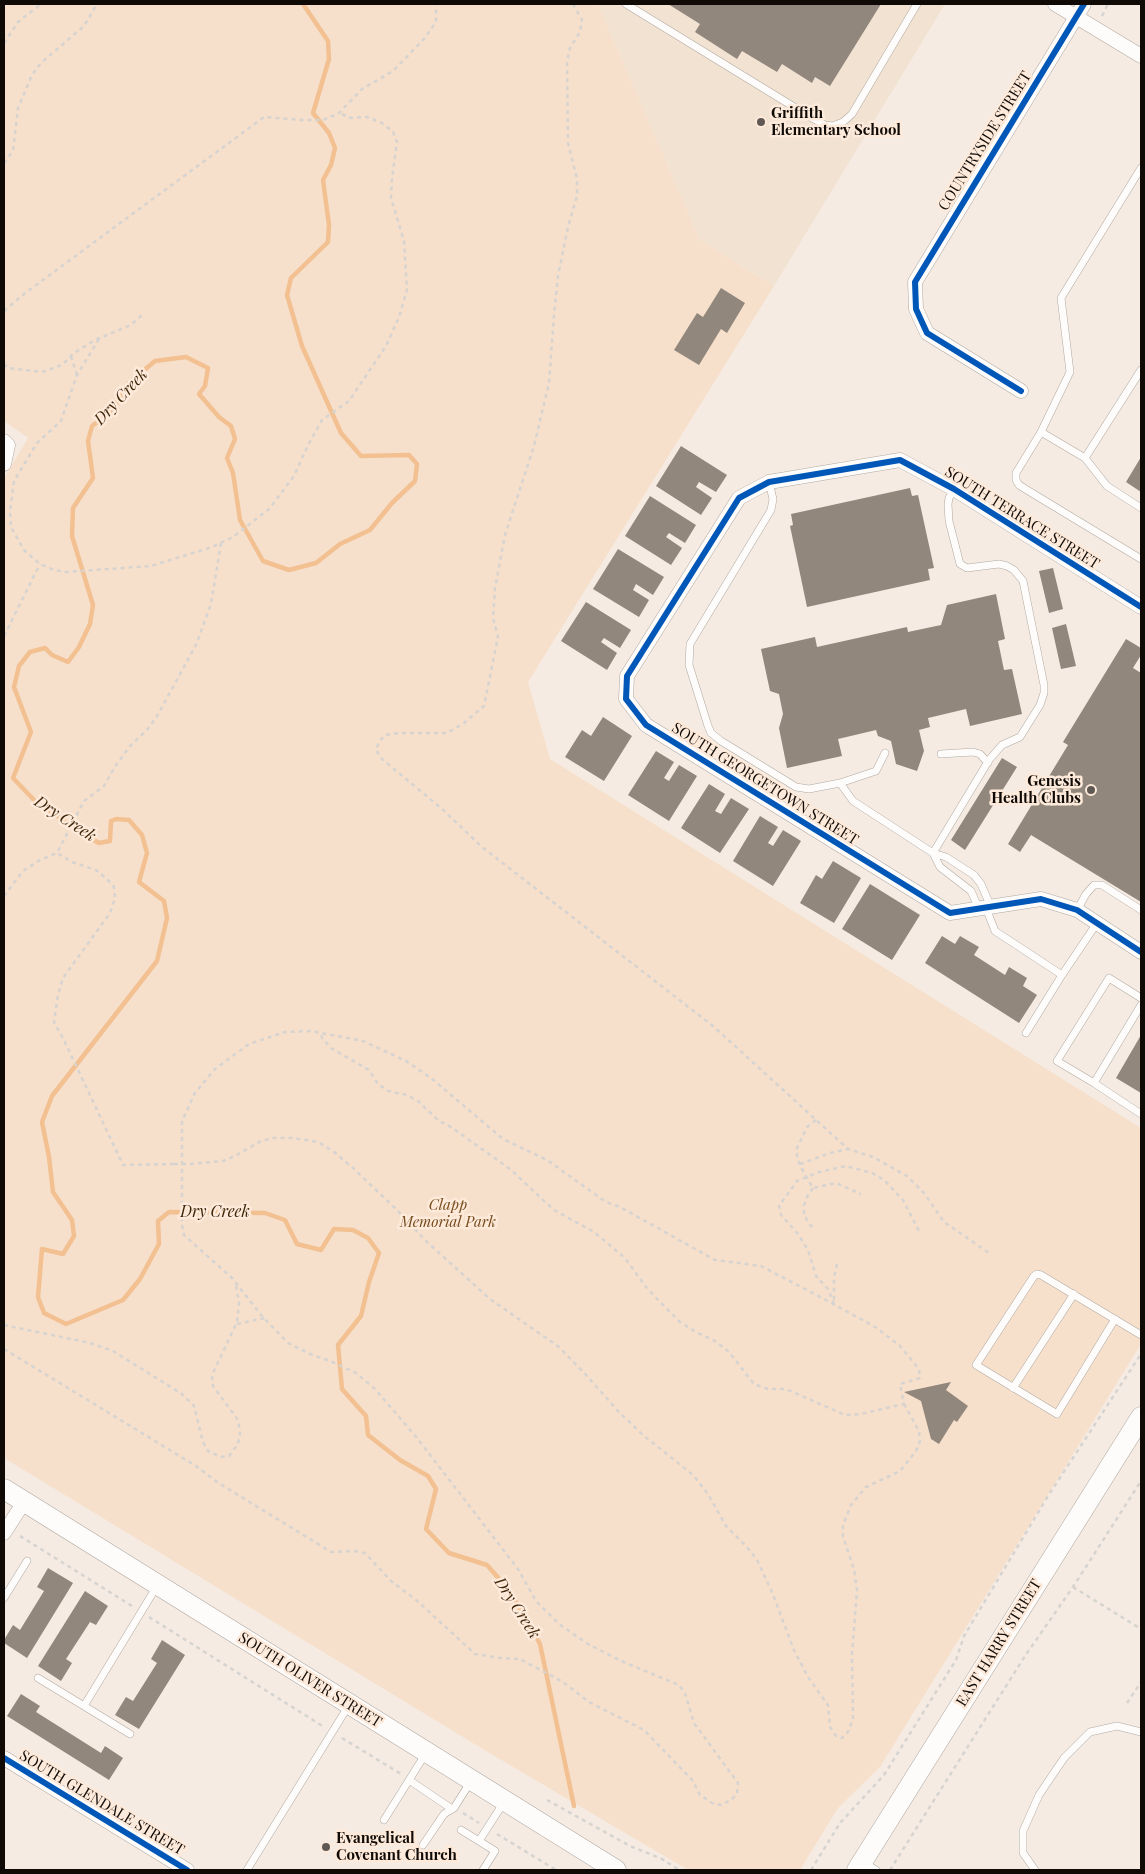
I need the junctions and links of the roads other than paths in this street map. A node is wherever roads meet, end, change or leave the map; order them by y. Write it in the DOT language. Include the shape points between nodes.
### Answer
graph roads {
  1 [pos="626,4"];
  2 [pos="917,4"];
  3 [pos="1056,4"];
  4 [pos="1084,4"];
  5 [pos="1076,16"];
  6 [pos="1141,56"];
  7 [pos="1141,168"];
  8 [pos="1141,370"];
  9 [pos="1020,391"];
  10 [pos="1041,432"];
  11 [pos="6,443"];
  12 [pos="1085,458"];
  13 [pos="4,464"];
  14 [pos="768,482"];
  15 [pos="954,489"];
  16 [pos="1141,508"];
  17 [pos="1141,559"];
  18 [pos="1141,607"];
  19 [pos="884,753"];
  20 [pos="941,754"];
  21 [pos="988,762"];
  22 [pos="840,783"];
  23 [pos="933,853"];
  24 [pos="985,908"];
  25 [pos="1077,910"];
  26 [pos="1141,910"];
  27 [pos="1097,923"];
  28 [pos="1141,952"];
  29 [pos="1062,975"];
  30 [pos="1141,998"];
  31 [pos="1141,1005"];
  32 [pos="1026,1033"];
  33 [pos="1094,1083"];
  34 [pos="1141,1114"];
  35 [pos="1074,1294"];
  36 [pos="1115,1319"];
  37 [pos="1141,1335"];
  38 [pos="1013,1388"];
  39 [pos="1141,1417"];
  40 [pos="4,1490"];
  41 [pos="24,1502"];
  42 [pos="5,1530"];
  43 [pos="27,1561"];
  44 [pos="158,1586"];
  45 [pos="6,1588"];
  46 [pos="4,1598"];
  47 [pos="38,1678"];
  48 [pos="350,1705"];
  49 [pos="84,1706"];
  50 [pos="1141,1732"];
  51 [pos="130,1734"];
  52 [pos="426,1753"];
  53 [pos="4,1759"];
  54 [pos="409,1780"];
  55 [pos="471,1781"];
  56 [pos="504,1802"];
  57 [pos="453,1808"];
  58 [pos="384,1820"];
  59 [pos="461,1830"];
  60 [pos="479,1841"];
  61 [pos="424,1845"];
  62 [pos="865,1867"];
  63 [pos="612,1869"];
  64 [pos="187,1870"];
  65 [pos="247,1870"];
  66 [pos="483,1870"];
  67 [pos="1035,1870"];
  1 -- 2 [label="lane" via="812,118 833,126 852,114"];
  3 -- 5 [label="street"];
  4 -- 5 [label="street, COUNTRYSIDE STREET"];
  5 -- 6 [label="street"];
  5 -- 9 [label="street, COUNTRYSIDE STREET" via="915,282 916,309 928,333"];
  7 -- 10 [label="lane" via="1061,298 1070,372"];
  8 -- 12 [label="lane"];
  10 -- 12 [label="lane"];
  10 -- 17 [label="lane" via="1016,473 1019,485"];
  11 -- 13 [label="street"];
  12 -- 16 [label="lane" via="1107,486"];
  14 -- 15 [label="street, SOUTH TERRACE STREET" via="900,460"];
  14 -- 22 [label="lane" via="773,499 771,510 690,644 689,665 711,733 796,787 809,789"];
  14 -- 24 [label="street, SOUTH GEORGETOWN STREET" via="739,498 627,676 626,699 646,725 950,913"];
  15 -- 18 [label="street, SOUTH TERRACE STREET"];
  15 -- 21 [label="lane" via="948,504 949,521 960,564 967,568 999,564 1019,575 1044,685 1040,705 1020,736 1002,746"];
  19 -- 22 [label="lane" via="876,771"];
  20 -- 21 [label="lane" via="973,752"];
  21 -- 23 [label="lane"];
  22 -- 23 [label="lane" via="853,802"];
  23 -- 24 [label="lane" via="940,867 972,891"];
  23 -- 24 [label="lane" via="946,857 974,875 981,884"];
  24 -- 25 [label="street, SOUTH GEORGETOWN STREET" via="1041,899"];
  24 -- 29 [label="lane" via="996,931"];
  25 -- 26 [label="lane" via="1094,885 1102,885"];
  25 -- 27 [label="street, SOUTH GEORGETOWN STREET"];
  27 -- 28 [label="street, SOUTH GEORGETOWN STREET"];
  27 -- 29 [label="lane"];
  29 -- 32 [label="lane"];
  30 -- 33 [label="lane" via="1109,978 1057,1061"];
  31 -- 33 [label="lane"];
  33 -- 34 [label="lane"];
  35 -- 36 [label="lane"];
  35 -- 38 [label="lane"];
  35 -- 38 [label="lane" via="1041,1275 1035,1275 976,1365"];
  36 -- 37 [label="lane"];
  36 -- 38 [label="lane" via="1057,1414"];
  39 -- 62 [label="main road, EAST HARRY STREET"];
  40 -- 41 [label="main road, SOUTH OLIVER STREET"];
  41 -- 42 [label="street"];
  41 -- 44 [label="main road, SOUTH OLIVER STREET"];
  43 -- 45 [label="lane"];
  44 -- 48 [label="main road, SOUTH OLIVER STREET"];
  44 -- 49 [label="lane"];
  45 -- 46 [label="lane"];
  47 -- 49 [label="lane"];
  48 -- 52 [label="main road, SOUTH OLIVER STREET"];
  48 -- 65 [label="lane"];
  49 -- 51 [label="lane"];
  50 -- 67 [label="lane" via="1118,1726 1090,1732 1064,1758 1039,1795 1023,1830 1023,1852"];
  52 -- 54 [label="lane"];
  52 -- 55 [label="main road, SOUTH OLIVER STREET"];
  53 -- 64 [label="street, SOUTH GLENDALE STREET"];
  54 -- 57 [label="lane"];
  54 -- 58 [label="lane"];
  55 -- 56 [label="main road, SOUTH OLIVER STREET"];
  55 -- 57 [label="lane"];
  56 -- 60 [label="lane"];
  56 -- 63 [label="main road, SOUTH OLIVER STREET"];
  57 -- 61 [label="lane" via="444,1814"];
  59 -- 60 [label="lane"];
  60 -- 66 [label="lane" via="495,1851"];
}
